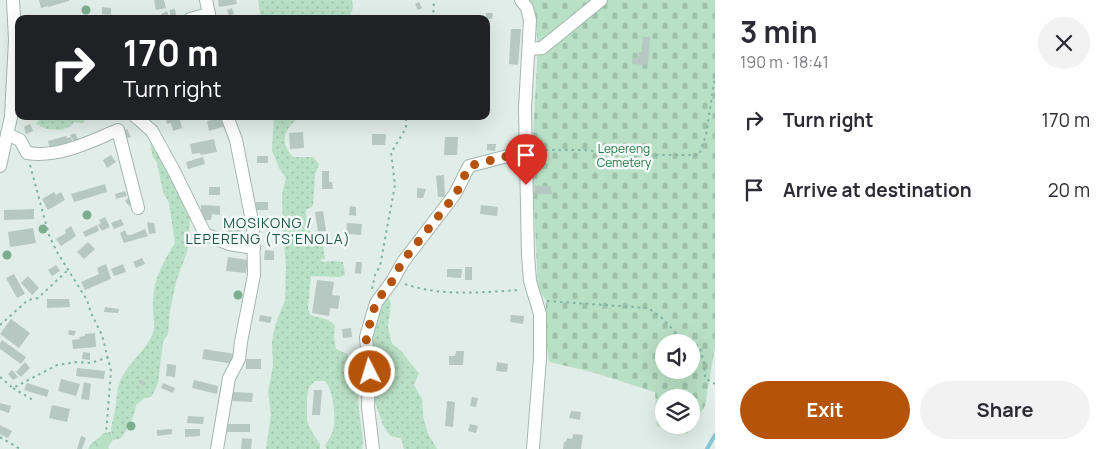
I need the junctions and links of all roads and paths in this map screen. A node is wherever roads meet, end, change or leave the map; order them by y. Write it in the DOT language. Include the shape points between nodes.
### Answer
graph roads {
  1 [pos="13,0"];
  2 [pos="206,0"];
  3 [pos="434,0"];
  4 [pos="521,0"];
  5 [pos="601,0"];
  6 [pos="209,15"];
  7 [pos="433,15"];
  8 [pos="528,49"];
  9 [pos="715,76"];
  10 [pos="15,116"];
  11 [pos="140,120"];
  12 [pos="228,120"];
  13 [pos="406,120"];
  14 [pos="8,134"];
  15 [pos="527,151"];
  16 [pos="26,153"];
  17 [pos="0,166"];
  18 [pos="138,208"];
  19 [pos="254,248"];
  20 [pos="69,269"];
  21 [pos="393,280"];
  22 [pos="534,295"];
  23 [pos="376,302"];
  24 [pos="0,325"];
  25 [pos="108,357"];
  26 [pos="0,377"];
  27 [pos="715,384"];
  28 [pos="13,388"];
  29 [pos="33,400"];
  30 [pos="106,434"];
  31 [pos="0,436"];
  32 [pos="20,449"];
  33 [pos="217,449"];
  34 [pos="373,449"];
  35 [pos="533,449"];
  1 -- 10 [label="street"];
  2 -- 6 [label="street"];
  3 -- 7 [label="path"];
  4 -- 8 [label="street" via="530,20"];
  5 -- 8 [label="street" via="542,48"];
  8 -- 15 [label="street"];
  9 -- 15 [label="path" via="706,135 699,155"];
  10 -- 14 [label="street"];
  11 -- 19 [label="street" via="152,131 205,234 229,244"];
  12 -- 19 [label="street" via="236,140 254,226"];
  13 -- 23 [label="path" via="406,128 391,153 395,185 380,266 372,286"];
  14 -- 16 [label="street" via="20,140"];
  14 -- 17 [label="street"];
  15 -- 21 [label="street" via="469,166 456,194 402,262"];
  15 -- 22 [label="street" via="528,255"];
  16 -- 18 [label="street" via="48,154 73,149 118,130"];
  16 -- 20 [label="path" via="50,235"];
  19 -- 33 [label="street" via="254,276 240,359 229,378"];
  20 -- 24 [label="path" via="38,298 28,300"];
  20 -- 25 [label="path" via="87,300"];
  21 -- 22 [label="path" via="421,290"];
  21 -- 23 [label="street"];
  22 -- 27 [label="path" via="648,308 677,334 691,339 700,348 705,378"];
  22 -- 35 [label="street" via="540,314 540,358"];
  23 -- 34 [label="street" via="366,337"];
  25 -- 28 [label="path" via="57,365"];
  25 -- 30 [label="path" via="111,371"];
  26 -- 28 [label="path"];
  28 -- 29 [label="path"];
  31 -- 32 [label="path"];
}
